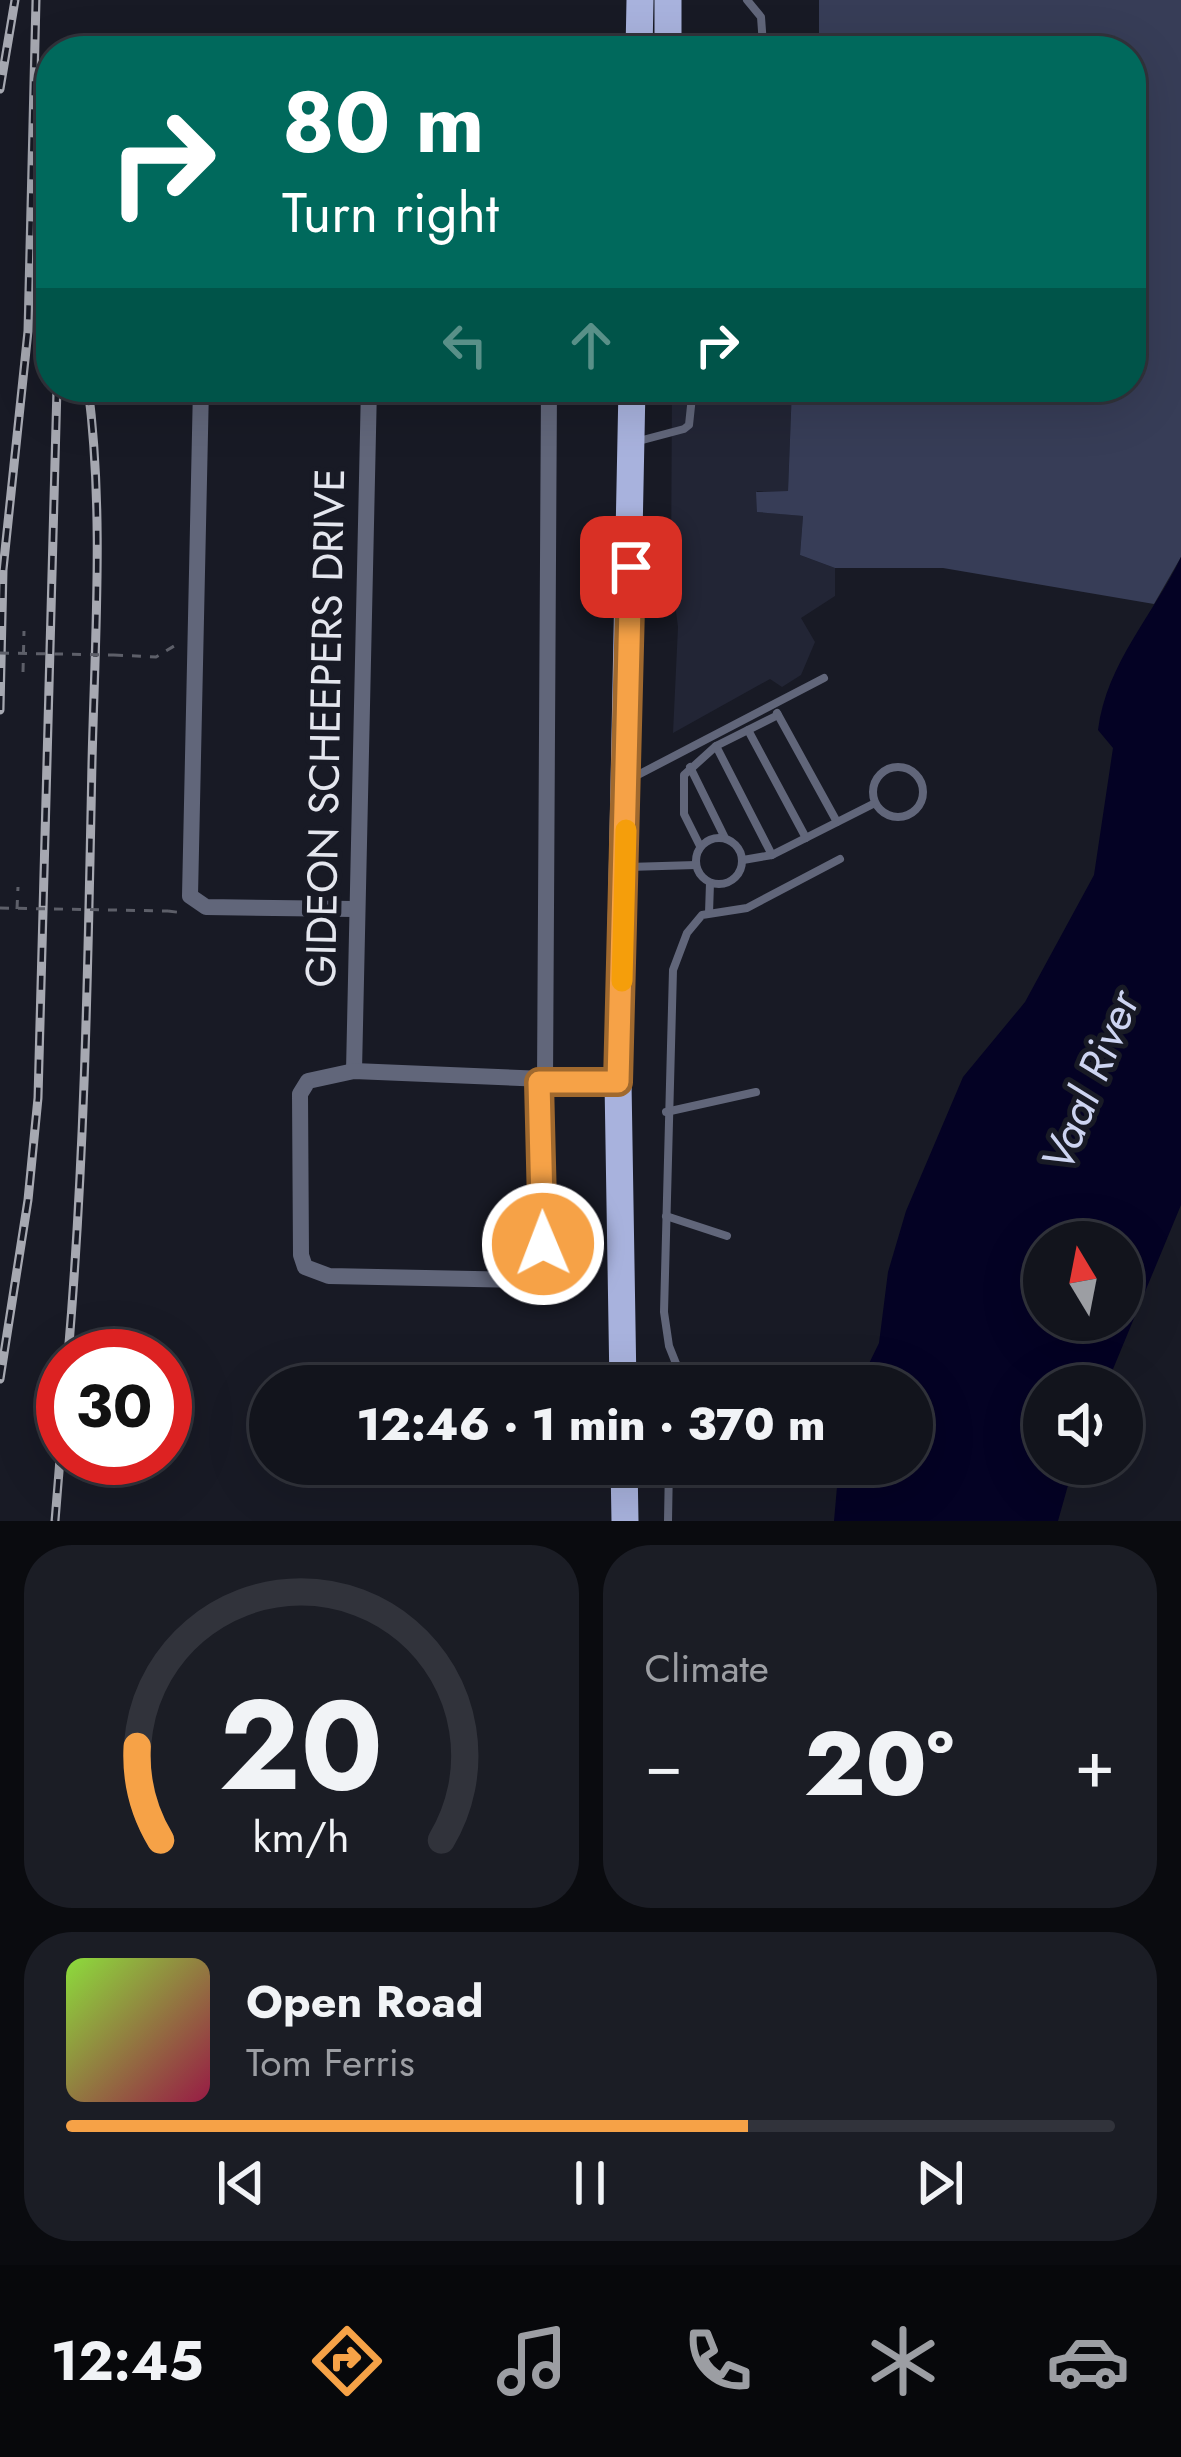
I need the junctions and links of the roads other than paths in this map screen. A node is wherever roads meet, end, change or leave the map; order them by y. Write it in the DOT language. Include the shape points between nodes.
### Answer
graph roads {
  1 [pos="640,0"];
  2 [pos="668,0"];
  3 [pos="748,0"];
  4 [pos="653,36"];
  5 [pos="661,36"];
  6 [pos="763,36"];
  7 [pos="201,402"];
  8 [pos="369,402"];
  9 [pos="550,402"];
  10 [pos="633,402"];
  11 [pos="640,402"];
  12 [pos="691,402"];
  13 [pos="634,431"];
  14 [pos="824,678"];
  15 [pos="771,703"];
  16 [pos="778,716"];
  17 [pos="748,730"];
  18 [pos="716,746"];
  19 [pos="691,767"];
  20 [pos="626,782"];
  21 [pos="875,803"];
  22 [pos="837,821"];
  23 [pos="725,838"];
  24 [pos="806,838"];
  25 [pos="700,846"];
  26 [pos="772,855"];
  27 [pos="840,859"];
  28 [pos="742,860"];
  29 [pos="696,865"];
  30 [pos="626,867"];
  31 [pos="710,883"];
  32 [pos="354,909"];
  33 [pos="709,913"];
  34 [pos="353,1071"];
  35 [pos="542,1082"];
  36 [pos="618,1082"];
  37 [pos="756,1092"];
  38 [pos="666,1112"];
  39 [pos="665,1215"];
  40 [pos="727,1236"];
  41 [pos="623,1365"];
  42 [pos="678,1365"];
  43 [pos="624,1485"];
  44 [pos="669,1485"];
  45 [pos="625,1521"];
  46 [pos="668,1521"];
  1 -- 4 [label="main road"];
  2 -- 5 [label="main road"];
  3 -- 6 [label="lane"];
  7 -- 32 [label="street" via="192,899 206,907"];
  8 -- 32 [label="street, GIDEON SCHEEPERS DRIVE"];
  9 -- 35 [label="street"];
  10 -- 13 [label="main road"];
  11 -- 13 [label="main road"];
  12 -- 13 [label="lane" via="684,429"];
  13 -- 20 [label="main road"];
  14 -- 15 [label="lane"];
  15 -- 16 [label="lane"];
  15 -- 20 [label="lane"];
  16 -- 17 [label="lane"];
  16 -- 22 [label="lane"];
  17 -- 18 [label="lane"];
  17 -- 24 [label="lane"];
  18 -- 19 [label="lane"];
  18 -- 26 [label="lane"];
  19 -- 23 [label="lane"];
  19 -- 25 [label="lane" via="682,779 682,806"];
  20 -- 30 [label="main road"];
  21 -- 21 [label="lane" via="884,772 900,767 920,780 923,796 909,815 893,817"];
  21 -- 22 [label="lane"];
  22 -- 24 [label="lane"];
  23 -- 25 [label="lane"];
  23 -- 28 [label="lane"];
  24 -- 26 [label="lane"];
  25 -- 29 [label="lane"];
  26 -- 28 [label="lane"];
  27 -- 33 [label="lane" via="747,908"];
  28 -- 31 [label="lane" via="732,880"];
  29 -- 30 [label="lane"];
  29 -- 31 [label="lane"];
  30 -- 36 [label="main road"];
  31 -- 33 [label="lane"];
  32 -- 34 [label="street, GIDEON SCHEEPERS DRIVE"];
  33 -- 38 [label="lane" via="687,933 670,979"];
  34 -- 35 [label="street"];
  34 -- 35 [label="street" via="319,1076 300,1091 301,1255 308,1270 325,1276 537,1275"];
  35 -- 36 [label="street"];
  36 -- 41 [label="main road"];
  37 -- 38 [label="lane"];
  38 -- 39 [label="lane"];
  39 -- 40 [label="lane"];
  39 -- 42 [label="lane" via="666,1332"];
  43 -- 45 [label="main road"];
  44 -- 46 [label="lane"];
}
